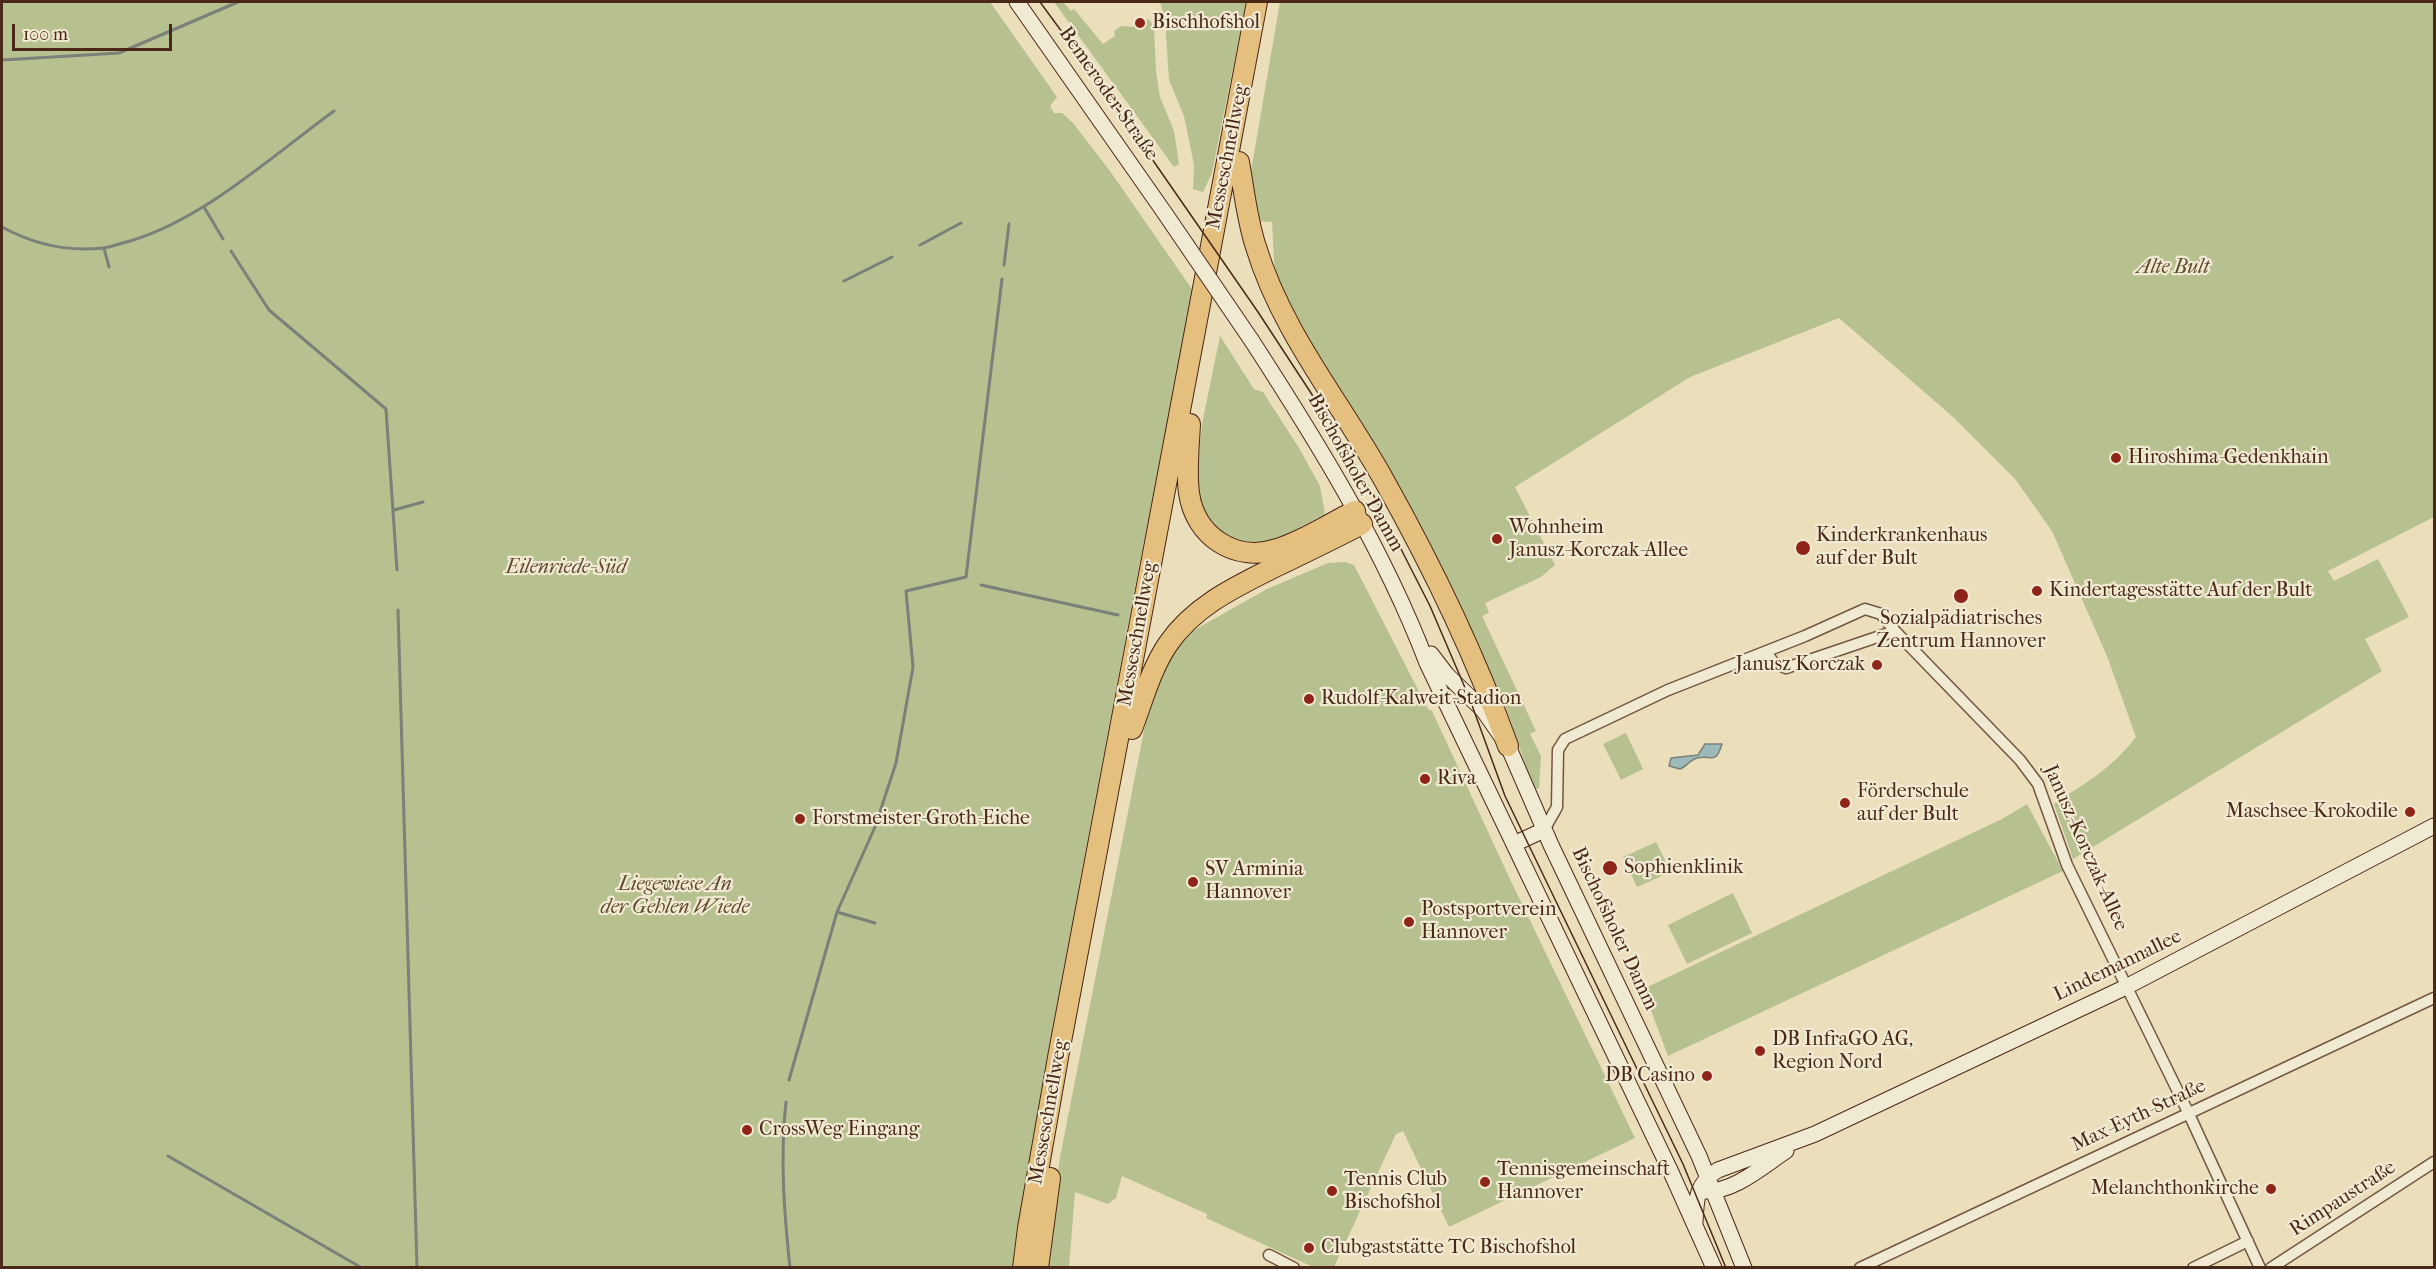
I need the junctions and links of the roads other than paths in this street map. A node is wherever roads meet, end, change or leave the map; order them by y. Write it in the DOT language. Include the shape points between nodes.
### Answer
graph roads {
  1 [pos="1017,2"];
  2 [pos="1257,2"];
  3 [pos="1269,2"];
  4 [pos="1239,162"];
  5 [pos="1252,340"];
  6 [pos="1190,424"];
  7 [pos="1359,518"];
  8 [pos="1414,629"];
  9 [pos="1895,631"];
  10 [pos="1766,652"];
  11 [pos="1132,729"];
  12 [pos="1508,746"];
  13 [pos="2434,826"];
  14 [pos="1544,830"];
  15 [pos="1514,844"];
  16 [pos="2126,987"];
  17 [pos="2434,998"];
  18 [pos="2188,1112"];
  19 [pos="1815,1134"];
  20 [pos="2434,1162"];
  21 [pos="1707,1176"];
  22 [pos="1674,1178"];
  23 [pos="1705,1191"];
  24 [pos="1695,1226"];
  25 [pos="2248,1241"];
  26 [pos="1269,1256"];
  27 [pos="1023,1268"];
  28 [pos="1038,1268"];
  29 [pos="1294,1268"];
  30 [pos="1714,1268"];
  31 [pos="1743,1268"];
  32 [pos="1860,1268"];
  33 [pos="2193,1268"];
  34 [pos="2260,1268"];
  35 [pos="2271,1268"];
  1 -- 5 [label="main road, Bemeroder Straße, bridge"];
  2 -- 27 [label="highway, Messeschnellweg" via="1059,1052"];
  3 -- 4 [label="highway, Messeschnellweg"];
  4 -- 6 [label="highway, Messeschnellweg"];
  4 -- 12 [label="highway" via="1253,238 1269,283 1298,341 1374,462 1413,533 1465,640"];
  5 -- 7 [label="main road, Bischofsholer Damm" via="1311,431"];
  6 -- 7 [label="highway" via="1192,505 1206,532 1222,545 1243,552 1271,551"];
  6 -- 11 [label="highway, Messeschnellweg"];
  7 -- 8 [label="main road, Bischofsholer Damm"];
  7 -- 11 [label="highway" via="1237,586 1190,618 1158,661"];
  8 -- 12 [label="main road, Bischofsholer Damm" via="1447,675 1483,710"];
  8 -- 15 [label="main road, Bischofsholer Damm"];
  9 -- 10 [label="street" via="1786,668 1773,663"];
  9 -- 10 [label="street, Janusz-Korczak-Allee" via="1881,614 1865,609"];
  9 -- 16 [label="street, Janusz-Korczak-Allee" via="2020,760 2038,784 2067,865"];
  10 -- 14 [label="street, Janusz-Korczak-Allee" via="1668,690 1565,740 1558,750 1557,807"];
  11 -- 28 [label="highway, Messeschnellweg" via="1065,1086"];
  12 -- 14 [label="main road, Bischofsholer Damm"];
  13 -- 16 [label="main road, Lindemannallee"];
  14 -- 15 [label="main road"];
  14 -- 21 [label="main road, Bischofsholer Damm"];
  15 -- 22 [label="main road, Bischofsholer Damm"];
  16 -- 18 [label="street, Janusz-Korczak-Allee"];
  16 -- 19 [label="main road, Lindemannallee"];
  17 -- 18 [label="street, Max-Eyth-Straße"];
  18 -- 25 [label="street, Janusz-Korczak-Allee"];
  18 -- 32 [label="street, Max-Eyth-Straße"];
  19 -- 21 [label="main road, Lindemannallee"];
  19 -- 23 [label="main road, Lindemannallee" via="1732,1184"];
  20 -- 35 [label="street, Rimpaustraße"];
  21 -- 23 [label="main road"];
  22 -- 23 [label="main road"];
  22 -- 24 [label="main road, Bischofsholer Damm"];
  23 -- 24 [label="main road"];
  23 -- 31 [label="main road"];
  24 -- 30 [label="main road, Bischofsholer Damm"];
  25 -- 33 [label="street"];
  25 -- 34 [label="street, Janusz-Korczak-Allee"];
  26 -- 29 [label="street"];
}
